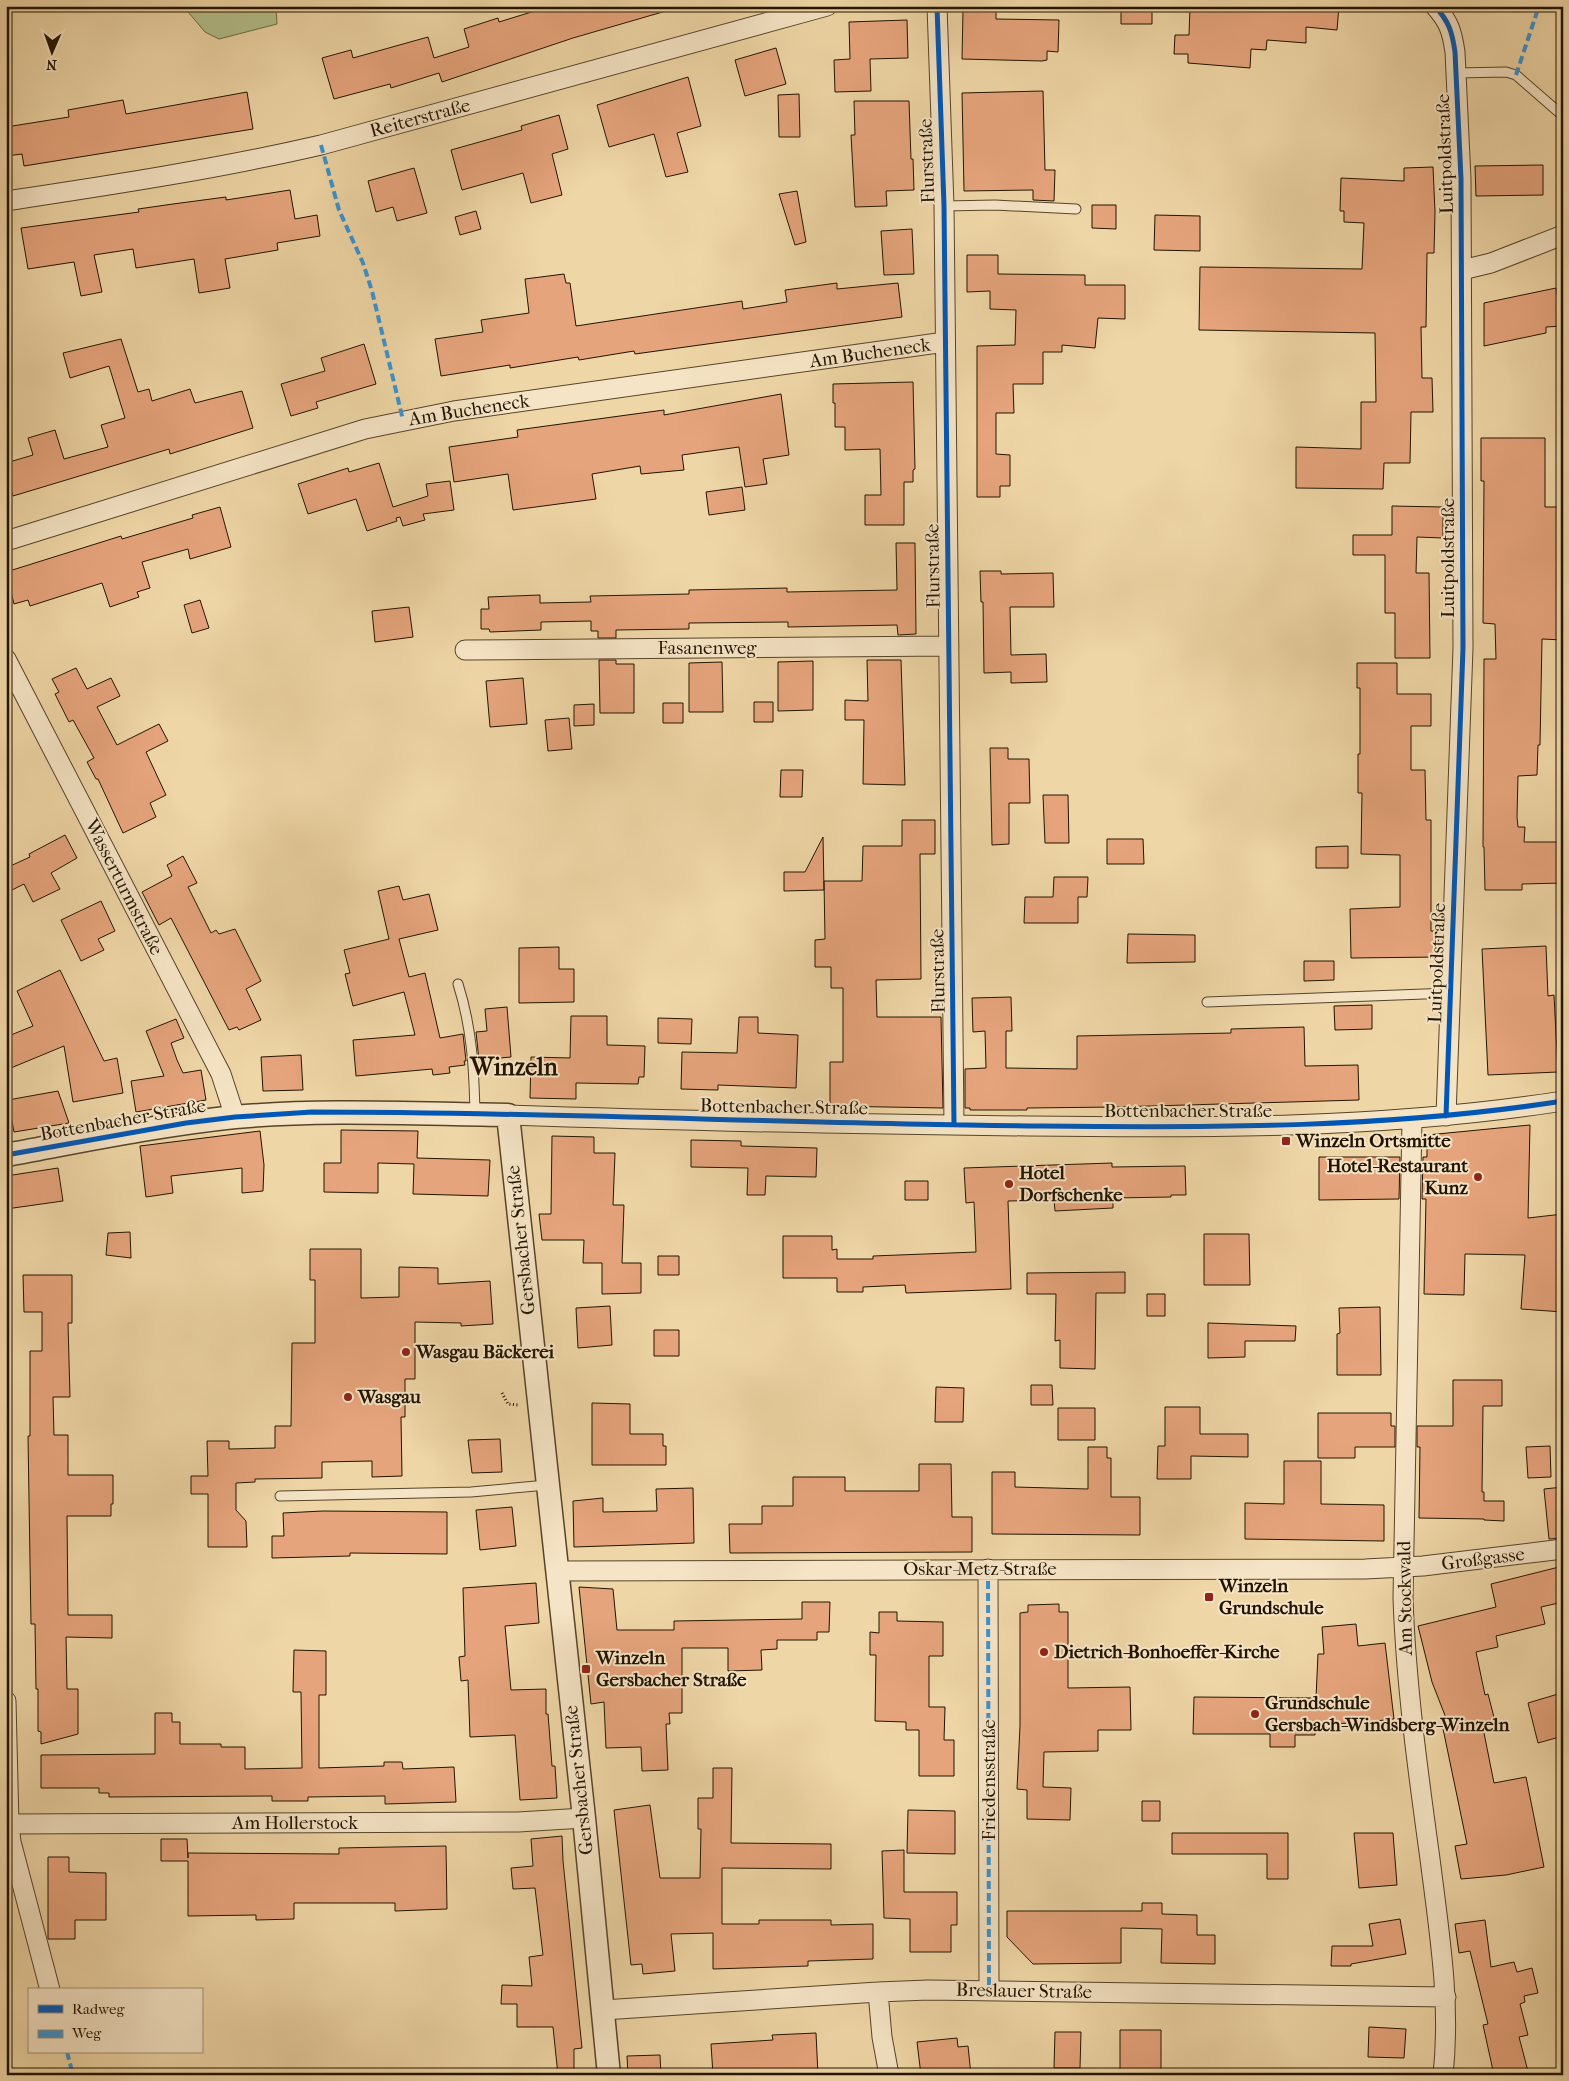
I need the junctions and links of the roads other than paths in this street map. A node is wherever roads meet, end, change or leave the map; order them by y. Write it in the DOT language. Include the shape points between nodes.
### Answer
graph roads {
  1 [pos="827,6"];
  2 [pos="937,6"];
  3 [pos="1435,6"];
  4 [pos="1457,73"];
  5 [pos="1562,115"];
  6 [pos="6,201"];
  7 [pos="944,206"];
  8 [pos="1076,209"];
  9 [pos="1563,235"];
  10 [pos="1462,270"];
  11 [pos="945,342"];
  12 [pos="6,541"];
  13 [pos="950,646"];
  14 [pos="464,650"];
  15 [pos="6,659"];
  16 [pos="458,984"];
  17 [pos="1452,993"];
  18 [pos="1207,1002"];
  19 [pos="1563,1101"];
  20 [pos="476,1115"];
  21 [pos="508,1115"];
  22 [pos="1446,1116"];
  23 [pos="235,1117"];
  24 [pos="1412,1119"];
  25 [pos="954,1125"];
  26 [pos="6,1156"];
  27 [pos="547,1485"];
  28 [pos="280,1496"];
  29 [pos="1563,1549"];
  30 [pos="1403,1568"];
  31 [pos="988,1569"];
  32 [pos="557,1571"];
  33 [pos="6,1701"];
  34 [pos="584,1818"];
  35 [pos="8,1824"];
  36 [pos="49,1988"];
  37 [pos="989,1990"];
  38 [pos="878,1992"];
  39 [pos="1446,1997"];
  40 [pos="603,2010"];
  41 [pos="609,2075"];
  42 [pos="889,2075"];
  43 [pos="1443,2075"];
  1 -- 6 [label="street, Reiterstraße" via="321,145 234,164"];
  2 -- 7 [label="street, Flurstraße"];
  3 -- 4 [label="street, Luitpoldstraße" via="1452,32"];
  4 -- 5 [label="lane" via="1506,72 1516,75"];
  4 -- 10 [label="street, Luitpoldstraße"];
  7 -- 8 [label="lane"];
  7 -- 11 [label="street, Flurstraße"];
  9 -- 10 [label="street" via="1491,263"];
  10 -- 17 [label="street, Luitpoldstraße" via="1463,648"];
  11 -- 12 [label="street, Am Bucheneck" via="403,420"];
  11 -- 13 [label="street, Flurstraße"];
  13 -- 14 [label="street, Fasanenweg"];
  13 -- 25 [label="street, Flurstraße"];
  15 -- 23 [label="street, Wasserturmstraße" via="220,1074"];
  16 -- 20 [label="lane" via="474,1065"];
  17 -- 18 [label="lane"];
  17 -- 22 [label="street, Luitpoldstraße"];
  19 -- 22 [label="street, Bottenbacher Straße"];
  20 -- 21 [label="street, Bottenbacher Straße"];
  20 -- 23 [label="street, Bottenbacher Straße" via="312,1112"];
  21 -- 25 [label="street, Bottenbacher Straße"];
  21 -- 27 [label="street, Gersbacher Straße"];
  22 -- 24 [label="street, Bottenbacher Straße"];
  23 -- 26 [label="street, Bottenbacher Straße" via="130,1132"];
  24 -- 25 [label="street, Bottenbacher Straße" via="1267,1126"];
  24 -- 30 [label="street, Am Stockwald"];
  27 -- 28 [label="lane" via="470,1492"];
  27 -- 32 [label="street, Gersbacher Straße"];
  29 -- 30 [label="street, Großgasse"];
  30 -- 31 [label="street, Oskar-Metz-Straße"];
  30 -- 39 [label="street, Am Stockwald" via="1404,1640"];
  31 -- 32 [label="street, Oskar-Metz-Straße"];
  31 -- 37 [label="street, Friedensstraße"];
  32 -- 34 [label="street, Gersbacher Straße"];
  33 -- 35 [label="street"];
  34 -- 35 [label="street, Am Hollerstock" via="518,1822"];
  34 -- 40 [label="street, Gersbacher Straße"];
  35 -- 36 [label="street" via="14,1858"];
  37 -- 38 [label="street, Breslauer Straße"];
  37 -- 39 [label="street, Breslauer Straße"];
  38 -- 40 [label="street, Breslauer Straße"];
  38 -- 42 [label="street"];
  39 -- 43 [label="street, Am Stockwald"];
  40 -- 41 [label="street, Gersbacher Straße"];
}
